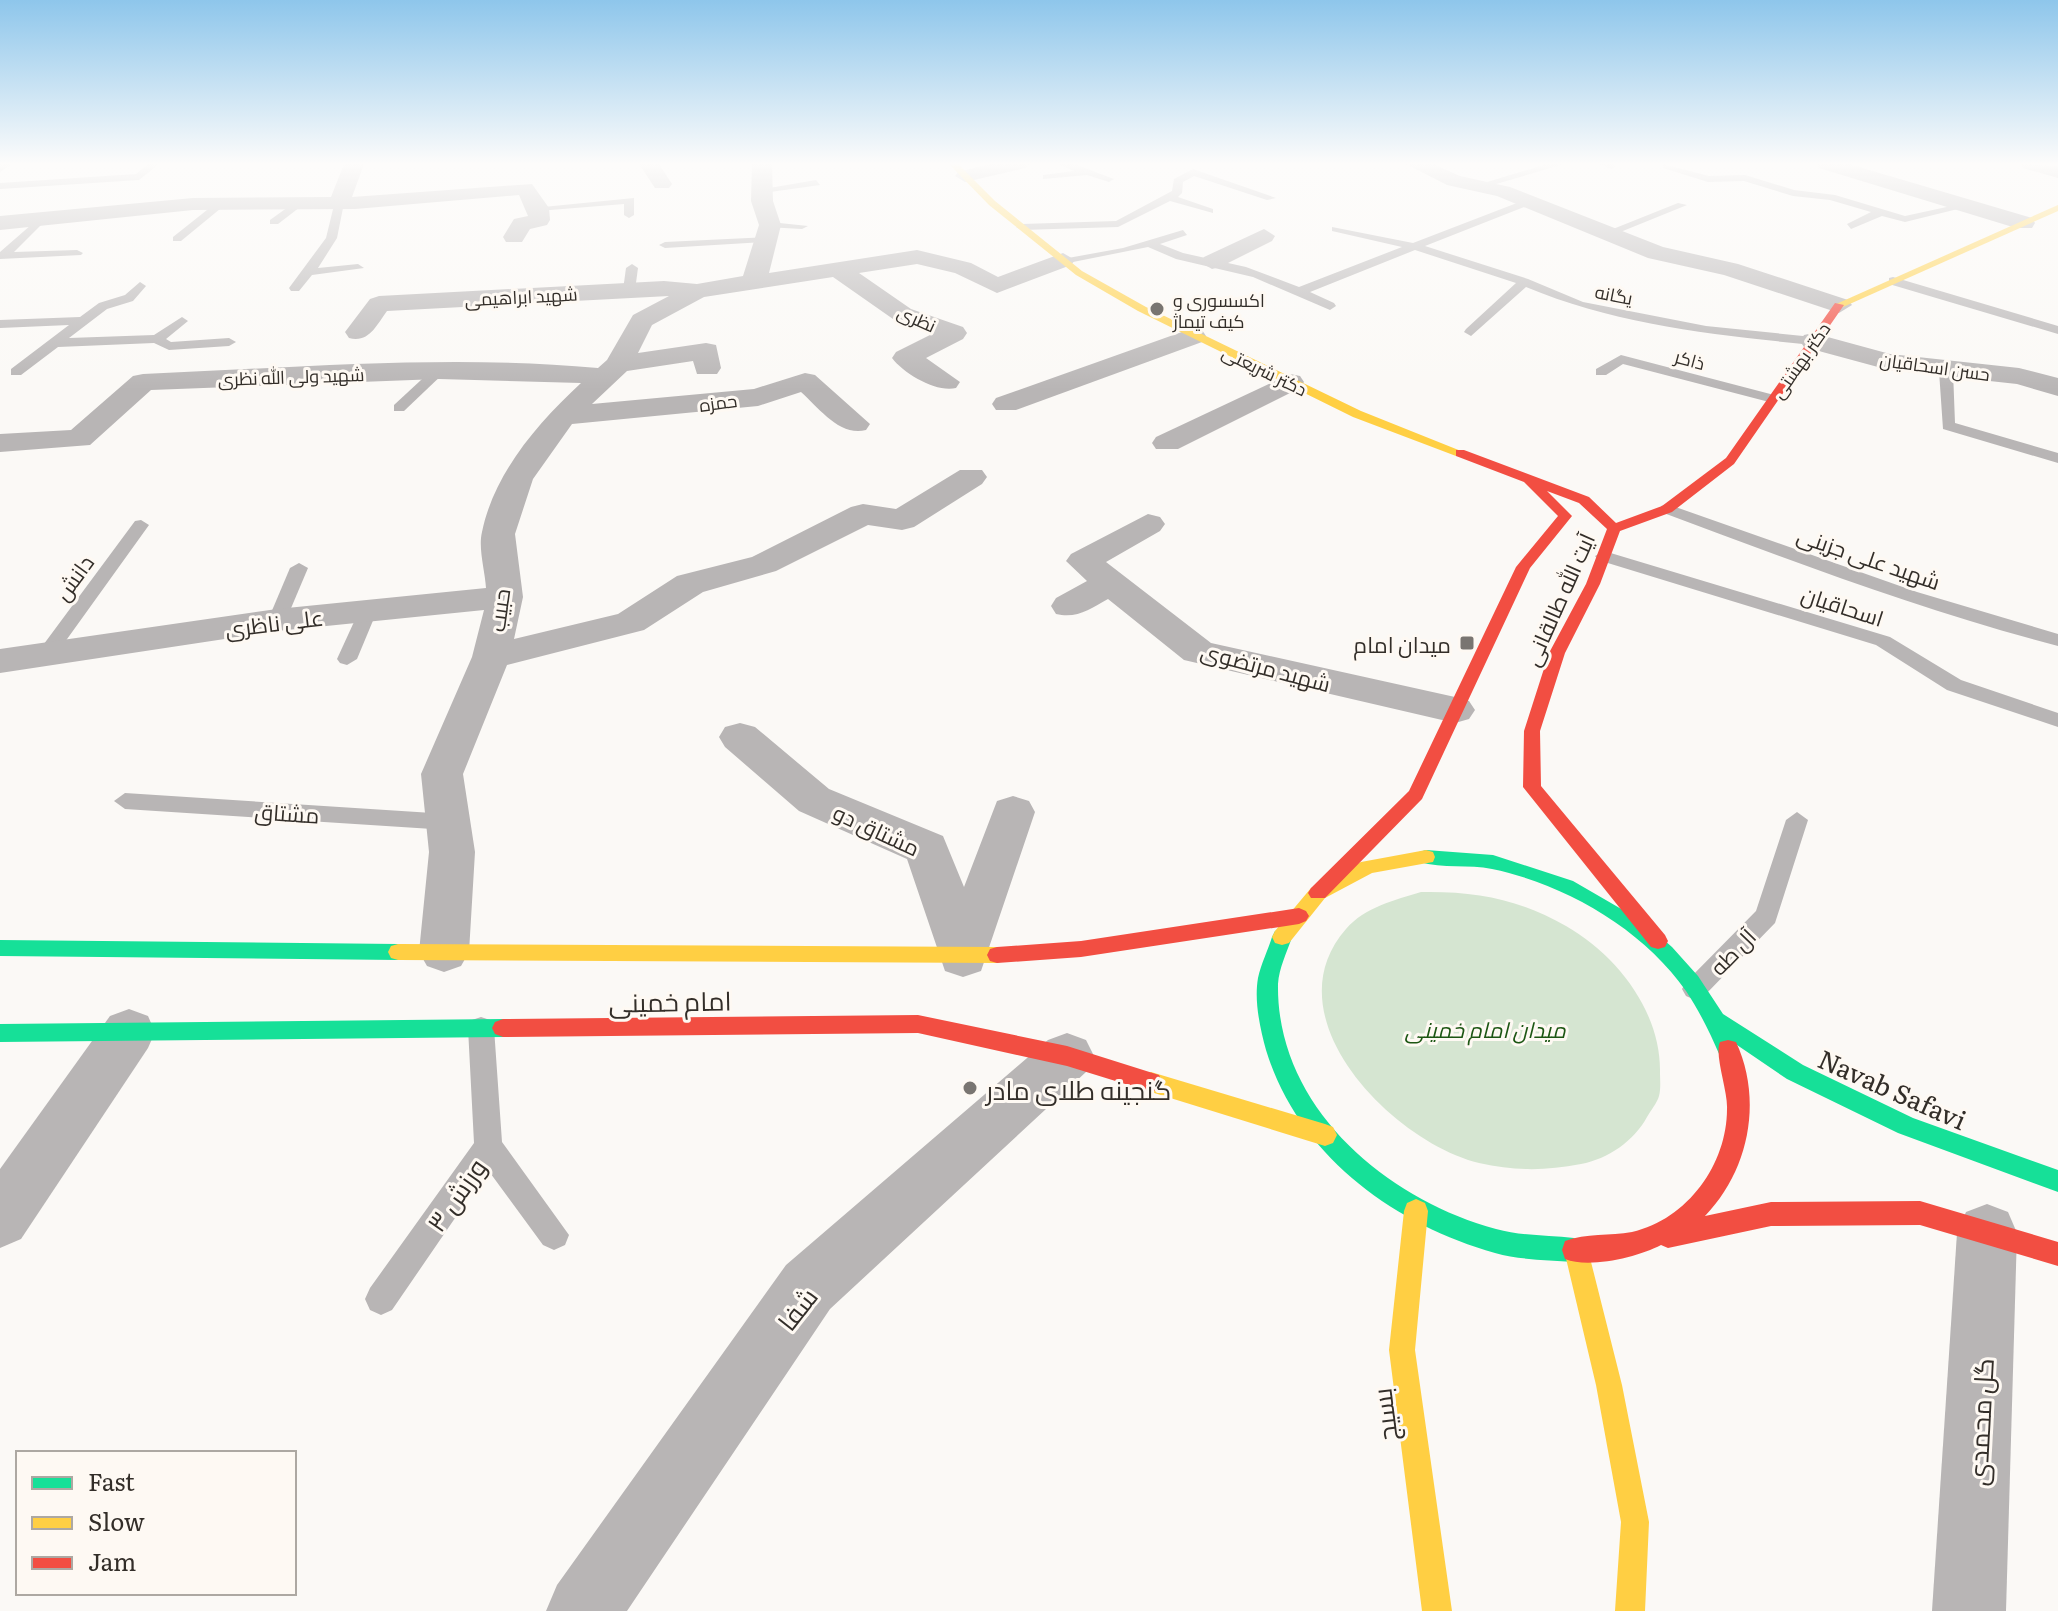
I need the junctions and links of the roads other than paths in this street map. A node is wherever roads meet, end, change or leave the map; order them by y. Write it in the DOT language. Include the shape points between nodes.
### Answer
graph roads {
  1 [pos="20,239"];
  2 [pos="331,239"];
  3 [pos="711,239"];
  4 [pos="766,239"];
  5 [pos="1037,239"];
  6 [pos="1165,239"];
  7 [pos="1258,239"];
  8 [pos="1382,239"];
  9 [pos="1436,239"];
  10 [pos="1624,239"];
  11 [pos="1987,239"];
  12 [pos="1151,244"];
  13 [pos="665,245"];
  14 [pos="1417,247"];
  15 [pos="77,253"];
  16 [pos="1063,260"];
  17 [pos="1212,262"];
  18 [pos="358,268"];
  19 [pos="838,270"];
  20 [pos="308,272"];
  21 [pos="1893,281"];
  22 [pos="754,282"];
  23 [pos="1524,282"];
  24 [pos="140,286"];
  25 [pos="295,288"];
  26 [pos="697,291"];
  27 [pos="1300,291"];
  28 [pos="1839,305"];
  29 [pos="1330,306"];
  30 [pos="83,321"];
  31 [pos="182,321"];
  32 [pos="0,324"];
  33 [pos="2058,330"];
  34 [pos="358,332"];
  35 [pos="1471,332"];
  36 [pos="1193,336"];
  37 [pos="157,339"];
  38 [pos="1813,341"];
  39 [pos="229,342"];
  40 [pos="53,343"];
  41 [pos="707,368"];
  42 [pos="611,370"];
  43 [pos="439,371"];
  44 [pos="1946,371"];
  45 [pos="16,372"];
  46 [pos="1601,372"];
  47 [pos="946,382"];
  48 [pos="1290,382"];
  49 [pos="2058,387"];
  50 [pos="1773,399"];
  51 [pos="1006,404"];
  52 [pos="399,408"];
  53 [pos="563,416"];
  54 [pos="855,424"];
  55 [pos="0,443"];
  56 [pos="1167,443"];
  57 [pos="2058,458"];
  58 [pos="1524,475"];
  59 [pos="971,477"];
  60 [pos="1667,509"];
  61 [pos="1148,524"];
  62 [pos="141,525"];
  63 [pos="1614,528"];
  64 [pos="1604,556"];
  65 [pos="299,568"];
  66 [pos="1110,583"];
  67 [pos="505,597"];
  68 [pos="1069,606"];
  69 [pos="368,611"];
  70 [pos="277,620"];
  71 [pos="2058,640"];
  72 [pos="45,656"];
  73 [pos="491,657"];
  74 [pos="347,659"];
  75 [pos="0,661"];
  76 [pos="1455,710"];
  77 [pos="2058,720"];
  78 [pos="740,737"];
  79 [pos="125,801"];
  80 [pos="1013,812"];
  81 [pos="1797,820"];
  82 [pos="448,822"];
  83 [pos="1318,893"];
  84 [pos="1299,916"];
  85 [pos="0,948"];
  86 [pos="444,952"];
  87 [pos="963,957"];
  88 [pos="1679,966"];
  89 [pos="1695,989"];
  90 [pos="1718,1021"];
  91 [pos="481,1028"];
  92 [pos="129,1032"];
  93 [pos="0,1033"];
  94 [pos="1067,1056"];
  95 [pos="1325,1135"];
  96 [pos="488,1146"];
  97 [pos="2058,1181"];
  98 [pos="1416,1211"];
  99 [pos="0,1219"];
  100 [pos="1987,1233"];
  101 [pos="554,1235"];
  102 [pos="1646,1240"];
  103 [pos="1576,1250"];
  104 [pos="2058,1254"];
  105 [pos="381,1299"];
  106 [pos="583,1611"];
  107 [pos="1437,1611"];
  108 [pos="1630,1611"];
  109 [pos="1969,1611"];
  1 -- 15 [label="lane" via="3,256"];
  2 -- 20 [label="lane"];
  3 -- 13 [label="lane"];
  4 -- 22 [label="street"];
  5 -- 16 [label="main road, دکتر شریعتی"];
  6 -- 12 [label="lane"];
  7 -- 17 [label="street"];
  8 -- 14 [label="lane, یگانه"];
  9 -- 14 [label="lane"];
  10 -- 28 [label="street"];
  11 -- 21 [label="main road, دکتر بهشتی"];
  12 -- 16 [label="lane"];
  12 -- 17 [label="lane" via="1178,258"];
  14 -- 23 [label="lane, یگانه"];
  14 -- 27 [label="lane"];
  16 -- 19 [label="street" via="997,286 963,268 917,257"];
  16 -- 36 [label="main road, دکتر شریعتی"];
  17 -- 27 [label="lane"];
  18 -- 20 [label="lane"];
  19 -- 22 [label="street"];
  19 -- 47 [label="street, نظری" via="902,314 954,333 906,358"];
  20 -- 25 [label="lane"];
  21 -- 28 [label="main road, دکتر بهشتی"];
  21 -- 33 [label="lane"];
  22 -- 26 [label="street"];
  23 -- 35 [label="lane"];
  23 -- 38 [label="lane, یگانه" via="1580,305 1706,330"];
  24 -- 30 [label="lane" via="129,298 103,306"];
  26 -- 34 [label="street, شهید ابراهیمی" via="631,279 379,304"];
  26 -- 42 [label="street, حبیب" via="642,320"];
  27 -- 29 [label="lane"];
  28 -- 38 [label="main road, دکتر بهشتی"];
  30 -- 32 [label="lane"];
  30 -- 40 [label="lane"];
  31 -- 37 [label="lane"];
  36 -- 48 [label="main road, دکتر شریعتی"];
  36 -- 51 [label="street"];
  37 -- 39 [label="lane" via="169,346"];
  37 -- 40 [label="lane"];
  38 -- 44 [label="street, حسن اسحاقیان"];
  38 -- 50 [label="main road, دکتر بهشتی"];
  40 -- 45 [label="lane"];
  41 -- 42 [label="street, شهید ولی الله نظری" via="706,351"];
  42 -- 43 [label="street, شهید ولی الله نظری"];
  42 -- 53 [label="street, حبیب"];
  43 -- 52 [label="lane"];
  43 -- 55 [label="street, شهید ولی الله نظری" via="143,382 79,439"];
  44 -- 49 [label="street, حسن اسحاقیان" via="2019,376"];
  44 -- 57 [label="lane" via="1948,426"];
  46 -- 50 [label="lane, ذاکر" via="1621,359"];
  48 -- 56 [label="street"];
  48 -- 58 [label="main road, دکتر شریعتی" via="1357,414"];
  50 -- 60 [label="main road, دکتر بهشتی" via="1730,461"];
  53 -- 54 [label="street, حمزه" via="758,397 805,381"];
  53 -- 67 [label="street, حبیب" via="517,478 498,534"];
  58 -- 63 [label="main road, آیت الله طالقانی" via="1584,500"];
  58 -- 76 [label="main road, آیت الله طالقانی" via="1565,516 1523,567"];
  59 -- 73 [label="street" via="902,520 863,514 764,564 690,584 631,622"];
  60 -- 63 [label="main road, دکتر بهشتی"];
  60 -- 71 [label="lane, شهید علی جزینی" via="1837,573"];
  61 -- 66 [label="street, شهید مرتضوی" via="1083,561"];
  62 -- 72 [label="lane, دانش"];
  63 -- 64 [label="main road, آیت الله طالقانی"];
  64 -- 77 [label="lane, اسحاقیان" via="1883,641 1954,685"];
  64 -- 88 [label="main road, آیت الله طالقانی" via="1557,653 1532,731 1532,787"];
  65 -- 70 [label="lane"];
  66 -- 68 [label="street"];
  66 -- 76 [label="street, شهید مرتضوی" via="1198,652"];
  67 -- 69 [label="street, علی ناظری"];
  67 -- 73 [label="street, حبیب"];
  69 -- 70 [label="street, علی ناظری"];
  69 -- 74 [label="lane"];
  70 -- 72 [label="street, علی ناظری"];
  72 -- 75 [label="street, علی ناظری"];
  73 -- 82 [label="street, حبیب" via="442,774"];
  76 -- 83 [label="main road, آیت الله طالقانی" via="1416,795"];
  78 -- 87 [label="street, مشتاق دو" via="814,800 927,848"];
  79 -- 82 [label="lane, مشتاق"];
  80 -- 87 [label="street"];
  81 -- 89 [label="lane, آل طه" via="1766,916"];
  82 -- 86 [label="street, حبیب" via="452,852"];
  83 -- 84 [label="main road"];
  83 -- 88 [label="main road" via="1368,867 1426,857 1492,862 1559,883 1597,904"];
  84 -- 87 [label="main road, امام خمینی" via="1081,949"];
  84 -- 95 [label="main road" via="1284,931 1268,981 1271,1039 1298,1102"];
  85 -- 86 [label="main road, امام خمینی"];
  86 -- 87 [label="main road, امام خمینی"];
  88 -- 89 [label="main road"];
  89 -- 90 [label="main road"];
  90 -- 97 [label="main road, Navab Safavi" via="1795,1072 1906,1126"];
  90 -- 102 [label="main road" via="1739,1082 1737,1147 1706,1203"];
  91 -- 92 [label="main road, امام خمینی"];
  91 -- 94 [label="main road, امام خمینی" via="918,1024"];
  91 -- 96 [label="lane, ورزش ۳"];
  92 -- 93 [label="main road, امام خمینی"];
  92 -- 99 [label="street"];
  94 -- 95 [label="main road, امام خمینی"];
  94 -- 106 [label="street, شفا" via="808,1287"];
  95 -- 98 [label="main road" via="1346,1161"];
  96 -- 101 [label="lane"];
  96 -- 105 [label="lane, ورزش ۳"];
  98 -- 103 [label="main road" via="1496,1241"];
  98 -- 107 [label="main road, بسیج" via="1402,1350"];
  100 -- 102 [label="main road" via="1920,1213 1771,1214"];
  100 -- 104 [label="main road"];
  100 -- 109 [label="street, گل محمدی"];
  102 -- 103 [label="main road"];
  103 -- 108 [label="main road" via="1635,1522"];
}
